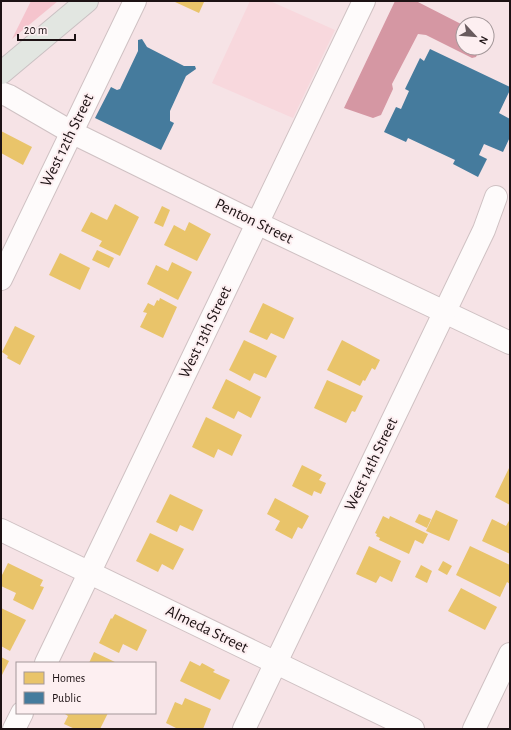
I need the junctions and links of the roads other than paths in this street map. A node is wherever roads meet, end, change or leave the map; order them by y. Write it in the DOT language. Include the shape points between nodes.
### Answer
graph roads {
  1 [pos="87,1"];
  2 [pos="134,1"];
  3 [pos="364,1"];
  4 [pos="1,73"];
  5 [pos="1,93"];
  6 [pos="71,132"];
  7 [pos="496,197"];
  8 [pos="258,223"];
  9 [pos="1,279"];
  10 [pos="445,312"];
  11 [pos="510,343"];
  12 [pos="1,530"];
  13 [pos="89,572"];
  14 [pos="510,654"];
  15 [pos="46,662"];
  16 [pos="276,662"];
  17 [pos="22,714"];
  18 [pos="14,729"];
  19 [pos="244,729"];
  20 [pos="413,729"];
  21 [pos="474,729"];
  1 -- 4 [label="main road"];
  2 -- 6 [label="street, West 12th Street"];
  3 -- 8 [label="street, West 13th Street"];
  5 -- 6 [label="street, Penton Street"];
  6 -- 8 [label="street, Penton Street"];
  6 -- 9 [label="street, West 12th Street"];
  7 -- 10 [label="street, West 14th Street" via="484,230"];
  8 -- 10 [label="street, Penton Street"];
  8 -- 13 [label="street, West 13th Street"];
  10 -- 11 [label="street, Penton Street"];
  10 -- 16 [label="street, West 14th Street"];
  12 -- 13 [label="street, Almeda Street"];
  13 -- 15 [label="street, West 13th Street"];
  13 -- 16 [label="street, Almeda Street"];
  14 -- 21 [label="street"];
  16 -- 19 [label="street, West 14th Street"];
  16 -- 20 [label="street, Almeda Street"];
  17 -- 18 [label="street"];
}
